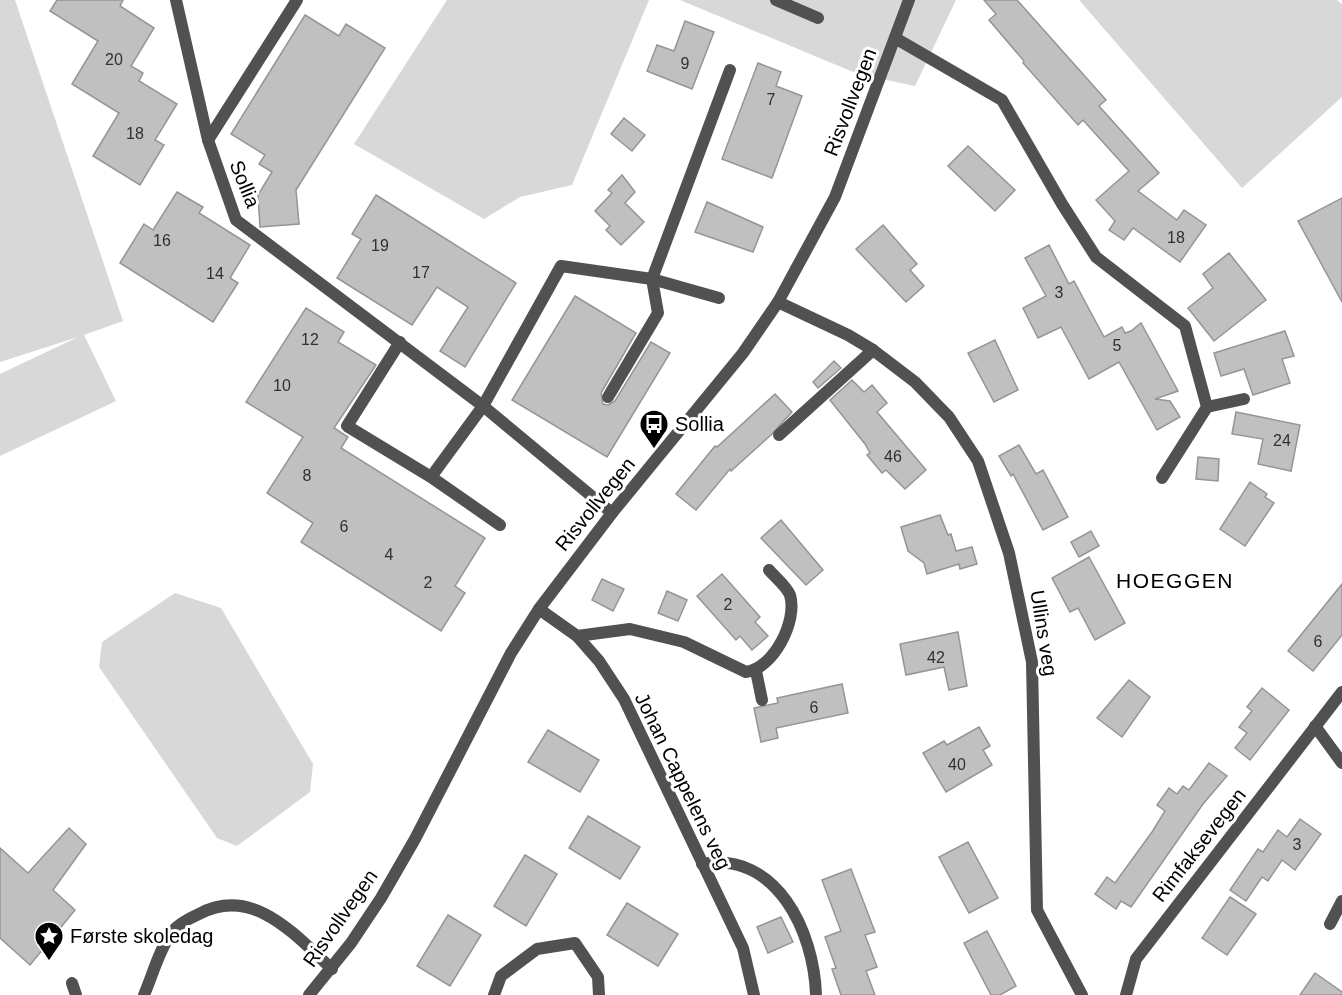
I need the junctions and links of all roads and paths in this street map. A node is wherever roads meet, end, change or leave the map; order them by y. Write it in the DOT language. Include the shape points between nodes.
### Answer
graph roads {
  1 [pos="176,0"];
  2 [pos="297,0"];
  3 [pos="776,0"];
  4 [pos="909,0"];
  5 [pos="818,18"];
  6 [pos="895,38"];
  7 [pos="730,70"];
  8 [pos="207,140"];
  9 [pos="652,279"];
  10 [pos="719,298"];
  11 [pos="778,302"];
  12 [pos="400,342"];
  13 [pos="873,350"];
  14 [pos="608,397"];
  15 [pos="1244,399"];
  16 [pos="483,406"];
  17 [pos="1207,407"];
  18 [pos="779,435"];
  19 [pos="431,477"];
  20 [pos="1162,478"];
  21 [pos="612,513"];
  22 [pos="500,525"];
  23 [pos="769,570"];
  24 [pos="539,609"];
  25 [pos="577,636"];
  26 [pos="756,671"];
  27 [pos="1342,692"];
  28 [pos="762,700"];
  29 [pos="1315,726"];
  30 [pos="1342,763"];
  31 [pos="702,864"];
  32 [pos="1342,901"];
  33 [pos="1330,924"];
  34 [pos="332,969"];
  35 [pos="144,995"];
  36 [pos="309,995"];
  37 [pos="494,995"];
  38 [pos="598,995"];
  39 [pos="754,995"];
  40 [pos="816,995"];
  41 [pos="1082,995"];
  42 [pos="1126,995"];
  1 -- 8 [label="street, Sollia"];
  2 -- 8 [label="street"];
  3 -- 5 [label="street"];
  4 -- 6 [label="street, Risvollvegen"];
  6 -- 11 [label="street, Risvollvegen" via="835,197"];
  6 -- 17 [label="street" via="1002,100 1096,257 1185,326"];
  7 -- 9 [label="street"];
  8 -- 12 [label="street, Sollia" via="236,220"];
  9 -- 10 [label="street"];
  9 -- 14 [label="street" via="658,314"];
  9 -- 16 [label="street" via="561,266"];
  11 -- 13 [label="street, Ullins veg"];
  11 -- 21 [label="street, Risvollvegen" via="743,353"];
  12 -- 16 [label="street, Sollia"];
  12 -- 19 [label="street" via="347,426"];
  13 -- 18 [label="street"];
  13 -- 41 [label="street, Ullins veg" via="915,382 949,417 978,460 1009,553 1032,662 1037,910"];
  15 -- 17 [label="street"];
  16 -- 19 [label="street"];
  16 -- 21 [label="street, Sollia"];
  17 -- 20 [label="street"];
  19 -- 22 [label="street"];
  21 -- 24 [label="street, Risvollvegen"];
  23 -- 26 [label="street" via="790,594 791,613 775,651"];
  24 -- 25 [label="street, Johan Cappelens veg"];
  24 -- 34 [label="street, Risvollvegen" via="511,653 381,898"];
  25 -- 26 [label="street" via="630,628 684,642 747,672"];
  25 -- 31 [label="street, Johan Cappelens veg" via="624,699"];
  26 -- 28 [label="street"];
  27 -- 29 [label="street, Rimfaksevegen"];
  29 -- 30 [label="street"];
  29 -- 42 [label="street, Rimfaksevegen" via="1136,959"];
  31 -- 39 [label="street, Johan Cappelens veg" via="743,948"];
  31 -- 40 [label="street" via="720,861 746,867 784,897 797,914 811,956"];
  32 -- 33 [label="street"];
  34 -- 35 [label="street" via="281,922 255,908 230,904 209,908 174,930 160,953"];
  34 -- 36 [label="street, Risvollvegen"];
  37 -- 38 [label="street" via="501,976 537,949 575,944 598,977"];
}
